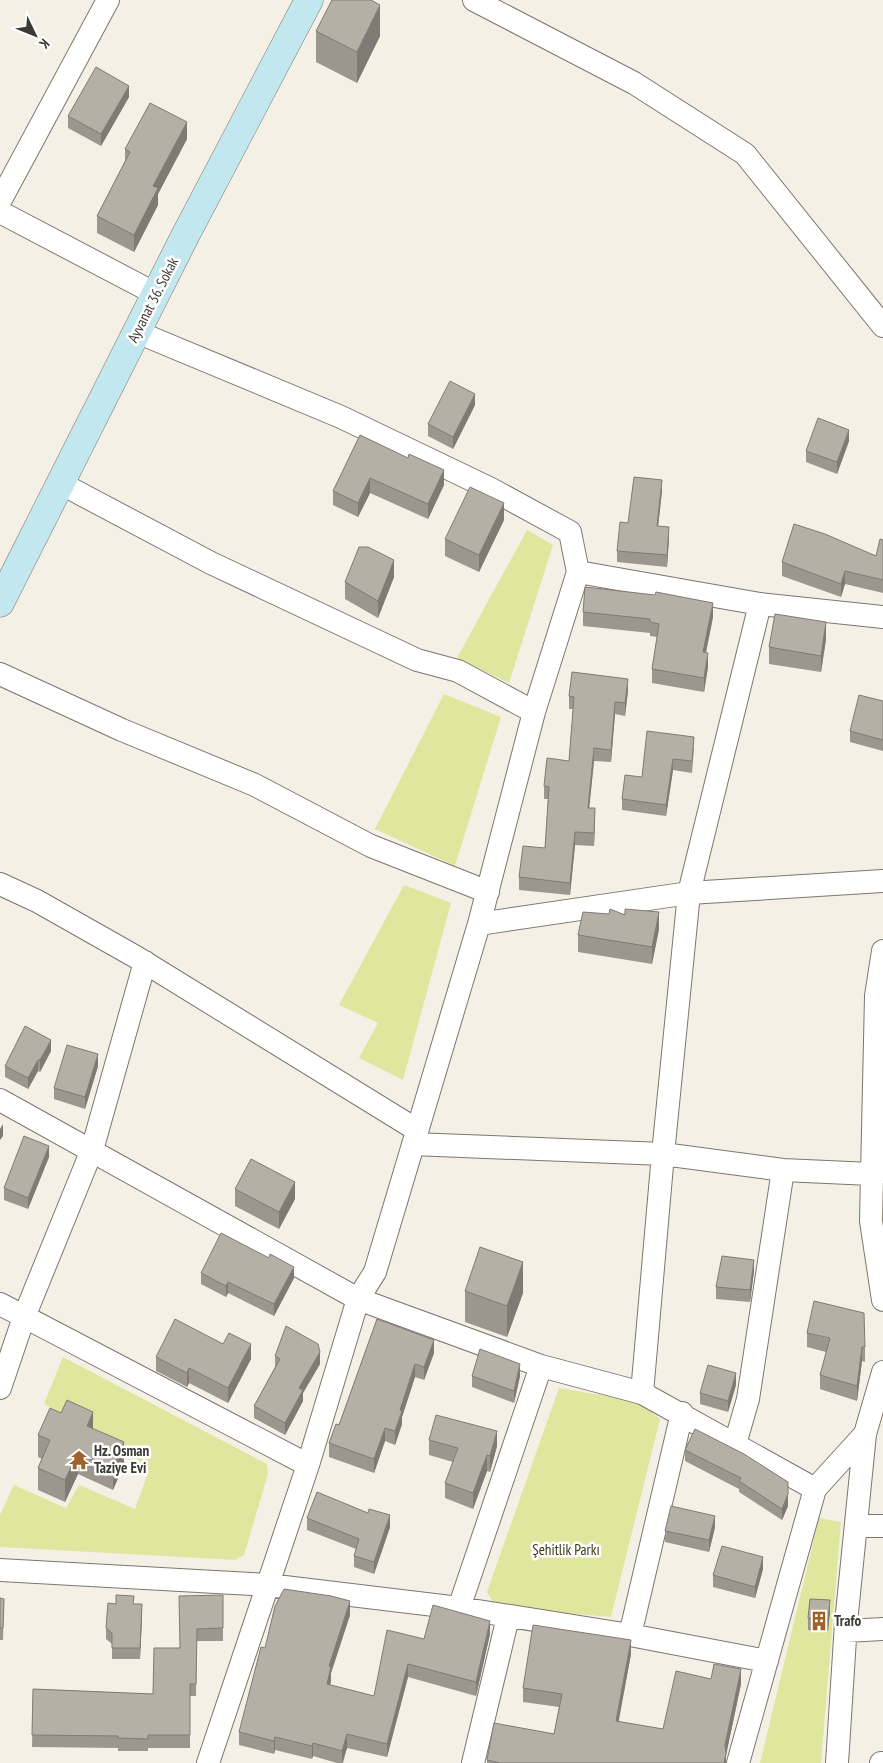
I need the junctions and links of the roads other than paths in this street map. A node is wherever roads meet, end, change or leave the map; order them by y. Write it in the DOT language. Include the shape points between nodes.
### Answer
graph roads {
  1 [pos="108,0"];
  2 [pos="309,0"];
  3 [pos="474,0"];
  4 [pos="506,7"];
  5 [pos="0,201"];
  6 [pos="0,212"];
  7 [pos="156,294"];
  8 [pos="883,326"];
  9 [pos="137,332"];
  10 [pos="60,483"];
  11 [pos="578,572"];
  12 [pos="3,590"];
  13 [pos="760,604"];
  14 [pos="883,617"];
  15 [pos="0,674"];
  16 [pos="534,712"];
  17 [pos="883,881"];
  18 [pos="0,884"];
  19 [pos="488,892"];
  20 [pos="688,893"];
  21 [pos="479,924"];
  22 [pos="883,952"];
  23 [pos="144,962"];
  24 [pos="0,1100"];
  25 [pos="415,1137"];
  26 [pos="92,1150"];
  27 [pos="662,1154"];
  28 [pos="783,1170"];
  29 [pos="877,1173"];
  30 [pos="358,1299"];
  31 [pos="883,1300"];
  32 [pos="0,1304"];
  33 [pos="24,1317"];
  34 [pos="541,1366"];
  35 [pos="883,1372"];
  36 [pos="0,1388"];
  37 [pos="642,1393"];
  38 [pos="682,1414"];
  39 [pos="865,1434"];
  40 [pos="735,1444"];
  41 [pos="308,1465"];
  42 [pos="815,1489"];
  43 [pos="857,1526"];
  44 [pos="883,1526"];
  45 [pos="0,1570"];
  46 [pos="268,1585"];
  47 [pos="459,1608"];
  48 [pos="508,1617"];
  49 [pos="883,1629"];
  50 [pos="846,1630"];
  51 [pos="630,1635"];
  52 [pos="767,1661"];
  53 [pos="208,1763"];
  54 [pos="472,1763"];
  55 [pos="738,1763"];
  56 [pos="837,1763"];
  1 -- 5 [label="street"];
  2 -- 7 [label="street, Ayvanat 36. Sokak"];
  3 -- 4 [label="street"];
  4 -- 8 [label="street" via="745,154"];
  6 -- 7 [label="street"];
  7 -- 9 [label="street, Ayvanat 36. Sokak"];
  9 -- 10 [label="street, Ayvanat 36. Sokak"];
  9 -- 11 [label="street" via="341,417 491,489 570,532"];
  10 -- 12 [label="street, Ayvanat 36. Sokak"];
  10 -- 16 [label="street" via="211,563 417,660 458,671"];
  11 -- 13 [label="street"];
  11 -- 16 [label="street"];
  13 -- 14 [label="street"];
  13 -- 20 [label="street"];
  15 -- 19 [label="street" via="122,730 255,785 371,846"];
  16 -- 19 [label="street"];
  17 -- 20 [label="street"];
  18 -- 23 [label="street" via="37,901"];
  19 -- 21 [label="street"];
  20 -- 21 [label="street"];
  20 -- 27 [label="street"];
  21 -- 25 [label="street"];
  22 -- 29 [label="street" via="876,996"];
  23 -- 25 [label="street"];
  23 -- 26 [label="street"];
  24 -- 26 [label="street"];
  25 -- 27 [label="street"];
  25 -- 30 [label="street" via="375,1272"];
  26 -- 30 [label="street"];
  26 -- 33 [label="street"];
  27 -- 28 [label="street"];
  27 -- 37 [label="street"];
  28 -- 29 [label="street"];
  28 -- 40 [label="street" via="748,1399"];
  29 -- 31 [label="street" via="870,1222"];
  30 -- 34 [label="street"];
  30 -- 41 [label="street"];
  32 -- 33 [label="street"];
  33 -- 36 [label="street"];
  33 -- 41 [label="street"];
  34 -- 37 [label="street"];
  34 -- 47 [label="street"];
  35 -- 39 [label="street"];
  37 -- 38 [label="street"];
  38 -- 40 [label="street"];
  38 -- 51 [label="street"];
  39 -- 42 [label="street"];
  39 -- 43 [label="street"];
  40 -- 42 [label="street"];
  41 -- 46 [label="street"];
  42 -- 52 [label="street"];
  43 -- 44 [label="street"];
  43 -- 50 [label="street"];
  45 -- 46 [label="street"];
  46 -- 47 [label="street"];
  46 -- 53 [label="street"];
  47 -- 48 [label="street"];
  48 -- 51 [label="street"];
  48 -- 54 [label="street"];
  49 -- 50 [label="street"];
  50 -- 56 [label="street"];
  51 -- 52 [label="street"];
  52 -- 55 [label="street"];
}
